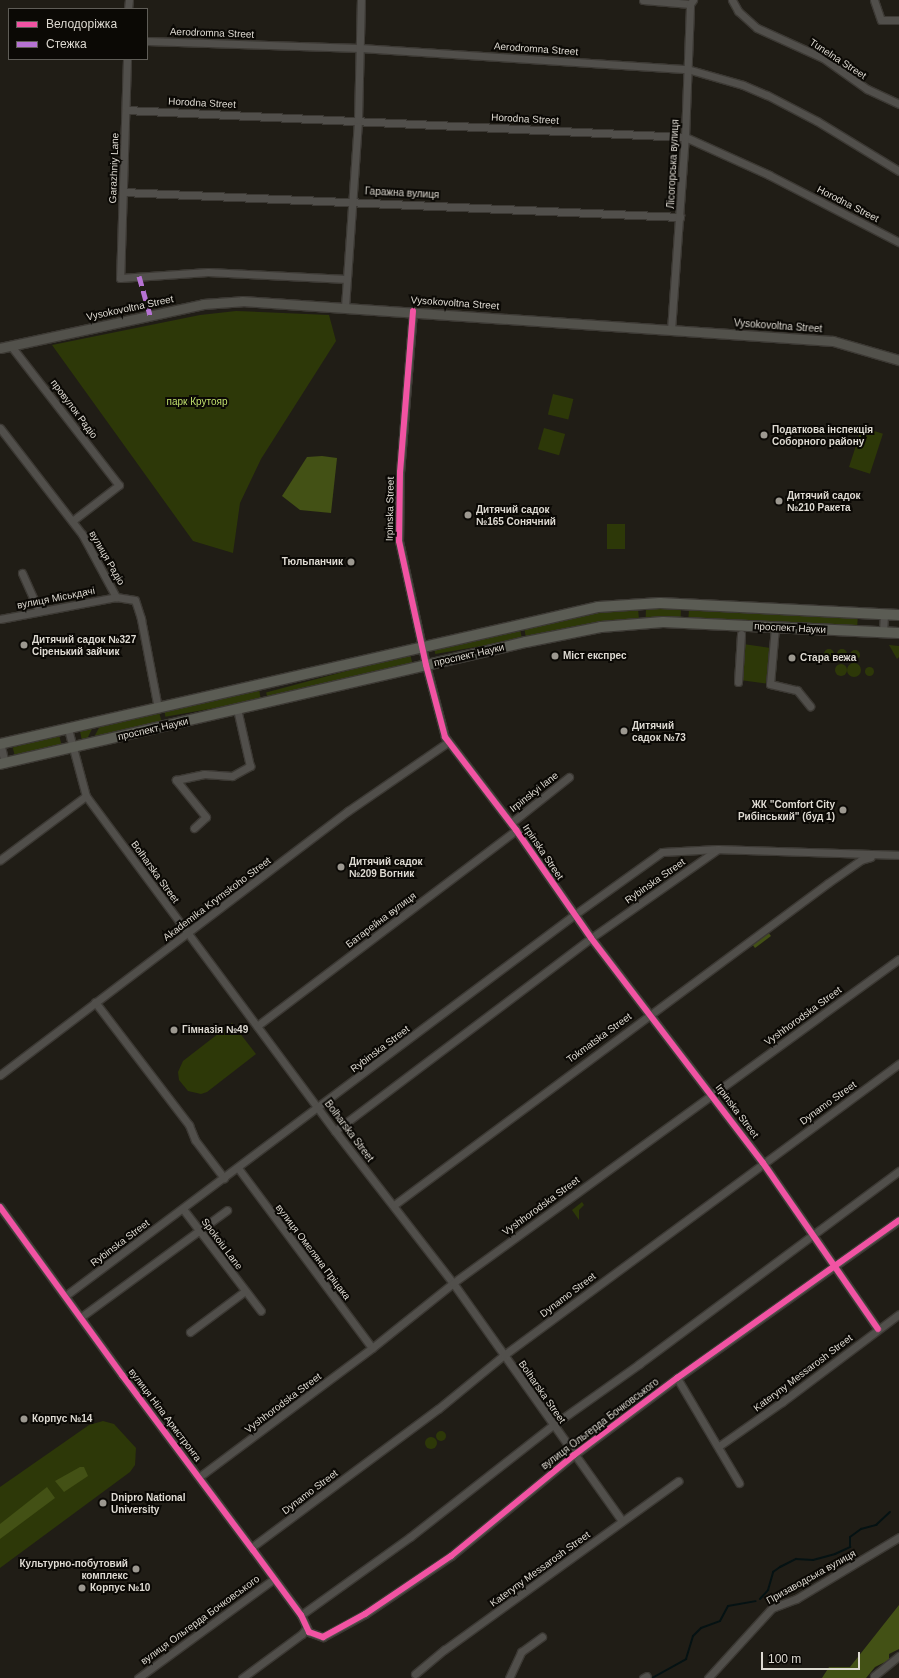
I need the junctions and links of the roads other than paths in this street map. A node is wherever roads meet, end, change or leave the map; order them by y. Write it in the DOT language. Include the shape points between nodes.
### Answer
graph roads {
  1 [pos="361,0"];
  2 [pos="643,0"];
  3 [pos="732,0"];
  4 [pos="874,0"];
  5 [pos="692,2"];
  6 [pos="899,20"];
  7 [pos="148,42"];
  8 [pos="360,48"];
  9 [pos="126,60"];
  10 [pos="687,69"];
  11 [pos="899,104"];
  12 [pos="126,110"];
  13 [pos="358,120"];
  14 [pos="685,137"];
  15 [pos="899,171"];
  16 [pos="123,192"];
  17 [pos="352,201"];
  18 [pos="680,217"];
  19 [pos="899,242"];
  20 [pos="347,279"];
  21 [pos="345,307"];
  22 [pos="412,311"];
  23 [pos="671,330"];
  24 [pos="11,346"];
  25 [pos="0,348"];
  26 [pos="899,360"];
  27 [pos="0,428"];
  28 [pos="72,521"];
  29 [pos="22,573"];
  30 [pos="116,597"];
  31 [pos="39,611"];
  32 [pos="884,615"];
  33 [pos="899,615"];
  34 [pos="0,619"];
  35 [pos="775,627"];
  36 [pos="883,633"];
  37 [pos="899,633"];
  38 [pos="741,634"];
  39 [pos="422,647"];
  40 [pos="426,665"];
  41 [pos="738,682"];
  42 [pos="810,706"];
  43 [pos="158,708"];
  44 [pos="237,709"];
  45 [pos="68,729"];
  46 [pos="448,742"];
  47 [pos="0,744"];
  48 [pos="72,747"];
  49 [pos="3,764"];
  50 [pos="569,777"];
  51 [pos="86,796"];
  52 [pos="511,823"];
  53 [pos="194,828"];
  54 [pos="516,830"];
  55 [pos="718,849"];
  56 [pos="880,854"];
  57 [pos="899,854"];
  58 [pos="0,860"];
  59 [pos="574,915"];
  60 [pos="187,933"];
  61 [pos="591,938"];
  62 [pos="899,959"];
  63 [pos="95,1002"];
  64 [pos="650,1013"];
  65 [pos="258,1026"];
  66 [pos="899,1064"];
  67 [pos="0,1075"];
  68 [pos="711,1094"];
  69 [pos="318,1108"];
  70 [pos="334,1131"];
  71 [pos="763,1163"];
  72 [pos="238,1168"];
  73 [pos="899,1171"];
  74 [pos="224,1178"];
  75 [pos="394,1205"];
  76 [pos="0,1207"];
  77 [pos="183,1209"];
  78 [pos="227,1210"];
  79 [pos="899,1220"];
  80 [pos="199,1231"];
  81 [pos="814,1235"];
  82 [pos="836,1266"];
  83 [pos="453,1283"];
  84 [pos="245,1291"];
  85 [pos="65,1296"];
  86 [pos="261,1311"];
  87 [pos="899,1314"];
  88 [pos="81,1317"];
  89 [pos="878,1329"];
  90 [pos="190,1332"];
  91 [pos="372,1348"];
  92 [pos="504,1355"];
  93 [pos="677,1378"];
  94 [pos="553,1425"];
  95 [pos="719,1446"];
  96 [pos="574,1455"];
  97 [pos="199,1477"];
  98 [pos="678,1481"];
  99 [pos="739,1483"];
  100 [pos="622,1521"];
  101 [pos="899,1537"];
  102 [pos="252,1548"];
  103 [pos="274,1579"];
  104 [pos="301,1615"];
  105 [pos="306,1628"];
  106 [pos="313,1635"];
  107 [pos="542,1638"];
  108 [pos="899,1656"];
  109 [pos="415,1674"];
  110 [pos="874,1676"];
  111 [pos="138,1678"];
  112 [pos="242,1678"];
  113 [pos="509,1678"];
  114 [pos="708,1678"];
  1 -- 8 [label="street"];
  2 -- 5 [label="street"];
  3 -- 11 [label="street, Tunelna Street" via="738,12 757,28 787,39 823,58 867,89"];
  4 -- 6 [label="street" via="881,20"];
  5 -- 10 [label="street, Лісогорська вулиця"];
  7 -- 8 [label="street, Aerodromna Street"];
  8 -- 10 [label="street, Aerodromna Street"];
  8 -- 13 [label="street"];
  9 -- 12 [label="street, Garazhniy Lane"];
  10 -- 14 [label="street, Лісогорська вулиця"];
  10 -- 15 [label="street, Aerodromna Street" via="767,95 817,121"];
  12 -- 13 [label="street, Horodna Street"];
  12 -- 16 [label="street, Garazhniy Lane"];
  13 -- 14 [label="street, Horodna Street"];
  13 -- 17 [label="street"];
  14 -- 18 [label="street, Лісогорська вулиця"];
  14 -- 19 [label="street, Horodna Street" via="770,175"];
  16 -- 17 [label="street, Гаражна вулиця"];
  16 -- 20 [label="street, Garazhniy Lane" via="120,278 208,272"];
  17 -- 18 [label="street, Гаражна вулиця"];
  17 -- 20 [label="street"];
  18 -- 23 [label="street, Лісогорська вулиця"];
  20 -- 21 [label="street"];
  21 -- 22 [label="main road, Vysokovoltna Street"];
  21 -- 24 [label="main road, Vysokovoltna Street" via="242,301 203,304"];
  22 -- 23 [label="main road, Vysokovoltna Street"];
  22 -- 39 [label="street, Irpinska Street" via="400,472 398,541"];
  23 -- 26 [label="main road, Vysokovoltna Street" via="833,341"];
  24 -- 25 [label="main road, Vysokovoltna Street"];
  24 -- 28 [label="street, провулок Радіо" via="119,485"];
  27 -- 28 [label="street, вулиця Радіо"];
  28 -- 30 [label="street, вулиця Радіо" via="90,547"];
  29 -- 31 [label="street"];
  30 -- 31 [label="street, вулиця Міськдачі"];
  30 -- 43 [label="street, вулиця Радіо" via="134,600 141,619"];
  31 -- 34 [label="street, вулиця Міськдачі"];
  32 -- 33 [label="main road, проспект Науки"];
  32 -- 36 [label="street"];
  32 -- 39 [label="main road, проспект Науки" via="636,604 598,607"];
  35 -- 36 [label="main road, проспект Науки"];
  35 -- 40 [label="main road, проспект Науки" via="663,622 619,625 526,642"];
  35 -- 42 [label="street" via="770,684 797,690"];
  36 -- 37 [label="main road, проспект Науки"];
  38 -- 41 [label="street"];
  39 -- 40 [label="street, Irpinska Street"];
  39 -- 43 [label="main road, проспект Науки"];
  40 -- 44 [label="main road, проспект Науки"];
  40 -- 46 [label="street, Irpinska Street"];
  43 -- 45 [label="main road, проспект Науки"];
  44 -- 48 [label="main road, проспект Науки"];
  44 -- 53 [label="street" via="250,766 232,776 204,774 176,780 206,817"];
  45 -- 47 [label="main road, проспект Науки"];
  45 -- 48 [label="street, Bolharska Street"];
  46 -- 52 [label="street, Irpinska Street"];
  46 -- 60 [label="street, Akademika Krymskoho Street" via="348,811"];
  47 -- 49 [label="street"];
  48 -- 49 [label="main road, проспект Науки"];
  48 -- 51 [label="street, Bolharska Street"];
  50 -- 52 [label="street, Irpinskyi lane"];
  51 -- 58 [label="street"];
  51 -- 60 [label="street, Bolharska Street"];
  52 -- 54 [label="street, Irpinska Street"];
  54 -- 59 [label="street, Irpinska Street"];
  54 -- 65 [label="street, Батарейна вулиця"];
  55 -- 56 [label="street, Rybinska Street"];
  55 -- 59 [label="street, Rybinska Street" via="662,852"];
  55 -- 61 [label="street, Rybinska Street"];
  56 -- 57 [label="street, Rybinska Street"];
  56 -- 64 [label="street, Tokmatska Street" via="861,860"];
  59 -- 61 [label="street, Irpinska Street"];
  59 -- 69 [label="street, Rybinska Street"];
  60 -- 63 [label="street, Akademika Krymskoho Street"];
  60 -- 65 [label="street, Bolharska Street"];
  61 -- 64 [label="street, Irpinska Street"];
  61 -- 70 [label="street, Rybinska Street"];
  62 -- 68 [label="street, Vyshhorodska Street"];
  63 -- 67 [label="street, Akademika Krymskoho Street"];
  63 -- 74 [label="street" via="190,1125 195,1140"];
  64 -- 68 [label="street, Irpinska Street"];
  64 -- 75 [label="street, Tokmatska Street"];
  65 -- 69 [label="street, Bolharska Street"];
  66 -- 71 [label="street, Dynamo Street"];
  68 -- 71 [label="street, Irpinska Street"];
  68 -- 83 [label="street, Vyshhorodska Street"];
  69 -- 70 [label="street, Bolharska Street"];
  69 -- 72 [label="street, Rybinska Street"];
  70 -- 75 [label="street, Bolharska Street"];
  71 -- 81 [label="street, Irpinska Street"];
  71 -- 92 [label="street, Dynamo Street"];
  72 -- 74 [label="street, Rybinska Street"];
  72 -- 91 [label="street, вулиця Омеляна Пріцака"];
  73 -- 81 [label="street"];
  74 -- 77 [label="street, Rybinska Street"];
  75 -- 83 [label="street, Bolharska Street"];
  76 -- 85 [label="street, вулиця Ніла Армстронга"];
  77 -- 80 [label="street, Spokoiu Lane"];
  77 -- 85 [label="street, Rybinska Street"];
  78 -- 80 [label="street"];
  79 -- 82 [label="street, вулиця Ольгерда Бочковського"];
  80 -- 84 [label="street, Spokoiu Lane"];
  80 -- 88 [label="street"];
  81 -- 82 [label="street, Irpinska Street"];
  81 -- 94 [label="street"];
  82 -- 89 [label="street, Irpinska Street"];
  82 -- 93 [label="street, вулиця Ольгерда Бочковського"];
  83 -- 91 [label="street, Vyshhorodska Street"];
  83 -- 92 [label="street, Bolharska Street"];
  84 -- 86 [label="street, Spokoiu Lane"];
  84 -- 90 [label="street"];
  85 -- 88 [label="street, вулиця Ніла Армстронга"];
  87 -- 89 [label="street, Kateryny Messarosh Street"];
  88 -- 97 [label="street, вулиця Ніла Армстронга"];
  89 -- 95 [label="street, Kateryny Messarosh Street"];
  91 -- 97 [label="street, Vyshhorodska Street"];
  92 -- 94 [label="street, Bolharska Street"];
  92 -- 102 [label="street, Dynamo Street" via="438,1409"];
  93 -- 95 [label="street"];
  93 -- 96 [label="street, вулиця Ольгерда Бочковського"];
  94 -- 96 [label="street, Bolharska Street"];
  94 -- 104 [label="street" via="410,1537"];
  95 -- 99 [label="street"];
  96 -- 100 [label="street, Bolharska Street"];
  96 -- 106 [label="street, вулиця Ольгерда Бочковського" via="451,1556 403,1590 327,1636"];
  97 -- 102 [label="street, вулиця Ніла Армстронга"];
  98 -- 100 [label="street, Kateryny Messarosh Street"];
  100 -- 109 [label="street, Kateryny Messarosh Street" via="444,1650"];
  101 -- 114 [label="street, Призаводська вулиця" via="796,1599 772,1608"];
  102 -- 103 [label="street, вулиця Ніла Армстронга"];
  103 -- 104 [label="street, вулиця Ніла Армстронга"];
  103 -- 111 [label="street, вулиця Ольгерда Бочковського"];
  104 -- 105 [label="street, вулиця Ніла Армстронга"];
  105 -- 106 [label="street, вулиця Ніла Армстронга"];
  105 -- 112 [label="street" via="302,1634"];
  107 -- 113 [label="street" via="520,1652"];
  108 -- 110 [label="street"];
}
